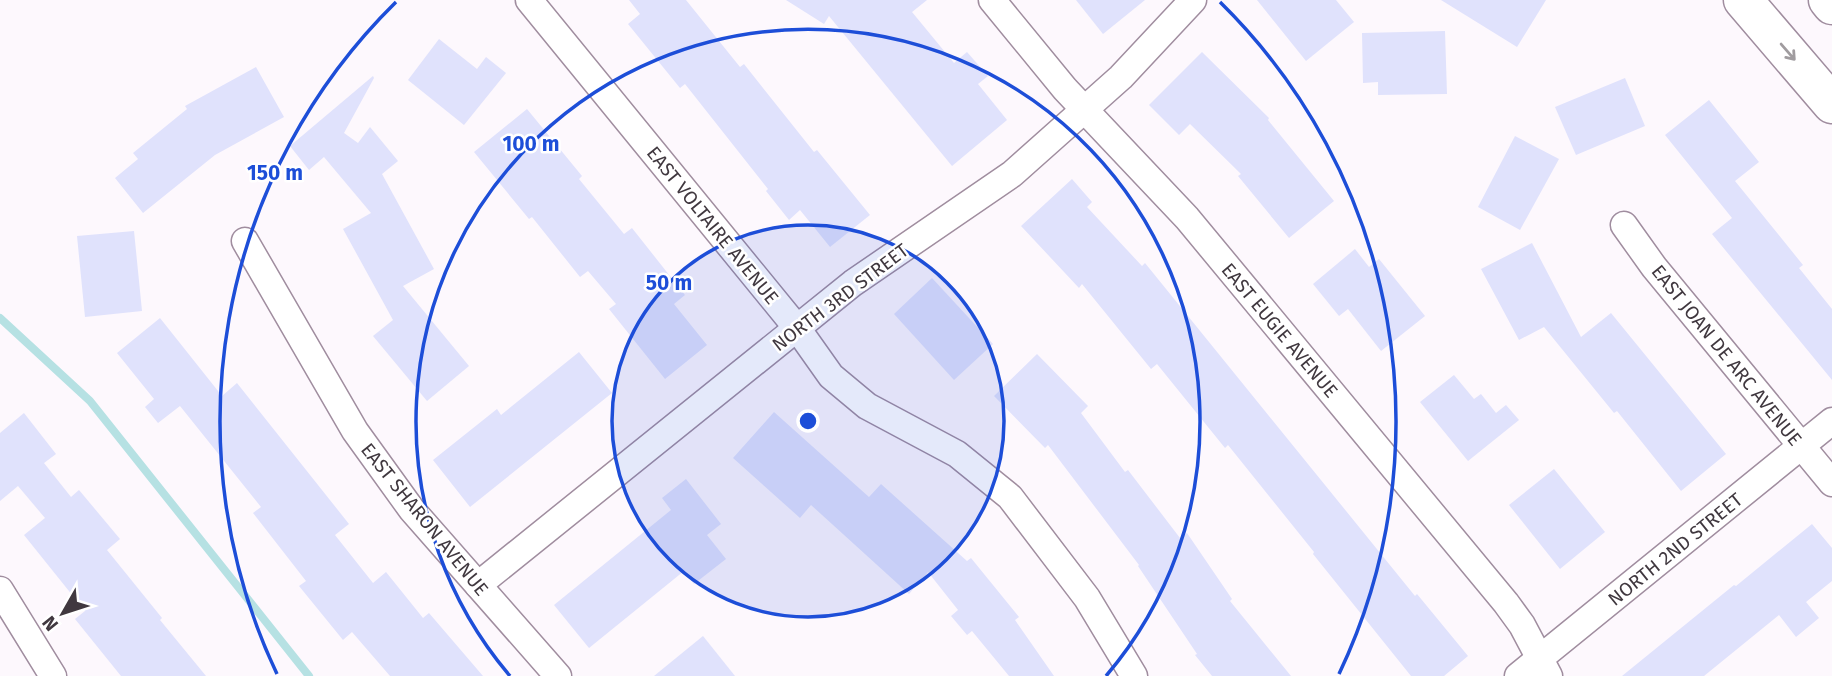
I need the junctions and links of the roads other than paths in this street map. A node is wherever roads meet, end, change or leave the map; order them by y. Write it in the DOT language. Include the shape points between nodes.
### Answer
graph roads {
  1 [pos="529,0"];
  2 [pos="992,0"];
  3 [pos="1193,0"];
  4 [pos="1743,0"];
  5 [pos="1828,0"];
  6 [pos="1832,5"];
  7 [pos="1832,104"];
  8 [pos="1084,111"];
  9 [pos="1624,226"];
  10 [pos="245,241"];
  11 [pos="796,328"];
  12 [pos="1832,421"];
  13 [pos="1802,446"];
  14 [pos="1832,483"];
  15 [pos="478,585"];
  16 [pos="0,590"];
  17 [pos="1544,667"];
  18 [pos="53,676"];
  19 [pos="558,676"];
  20 [pos="1134,676"];
  21 [pos="1518,676"];
  1 -- 11 [label="street, EAST VOLTAIRE AVENUE"];
  2 -- 8 [label="street, EAST EUGIE AVENUE"];
  3 -- 8 [label="street, NORTH 3RD STREET"];
  4 -- 7 [label="main road, one-way"];
  5 -- 6 [label="main road"];
  8 -- 11 [label="street, NORTH 3RD STREET" via="1012,174 853,283"];
  8 -- 17 [label="street, EAST EUGIE AVENUE" via="1187,218 1506,603"];
  9 -- 13 [label="street, EAST JOAN DE ARC AVENUE"];
  10 -- 15 [label="street, EAST SHARON AVENUE" via="355,431 412,510"];
  11 -- 15 [label="street, NORTH 3RD STREET"];
  11 -- 20 [label="street, EAST VOLTAIRE AVENUE" via="831,376 867,406 957,454 1010,497 1087,598"];
  12 -- 13 [label="street, NORTH 2ND STREET"];
  13 -- 14 [label="street, EAST JOAN DE ARC AVENUE"];
  13 -- 17 [label="street, NORTH 2ND STREET"];
  15 -- 19 [label="street, EAST SHARON AVENUE"];
  16 -- 18 [label="street"];
  17 -- 21 [label="street, NORTH 2ND STREET"];
}
